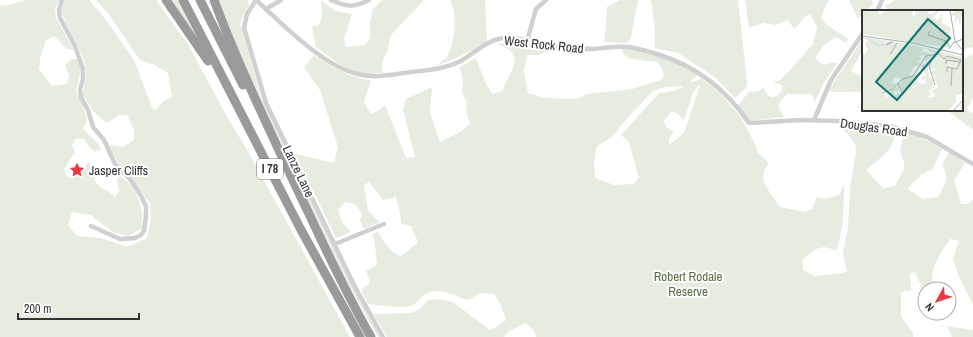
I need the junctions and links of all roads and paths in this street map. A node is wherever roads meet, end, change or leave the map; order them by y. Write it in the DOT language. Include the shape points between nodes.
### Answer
graph roads {
  1 [pos="62,0"];
  2 [pos="166,0"];
  3 [pos="183,0"];
  4 [pos="200,0"];
  5 [pos="214,0"];
  6 [pos="256,0"];
  7 [pos="282,0"];
  8 [pos="331,0"];
  9 [pos="369,0"];
  10 [pos="546,0"];
  11 [pos="882,0"];
  12 [pos="266,9"];
  13 [pos="877,10"];
  14 [pos="862,34"];
  15 [pos="527,41"];
  16 [pos="792,120"];
  17 [pos="814,120"];
  18 [pos="973,164"];
  19 [pos="384,224"];
  20 [pos="91,226"];
  21 [pos="300,228"];
  22 [pos="320,236"];
  23 [pos="335,244"];
  24 [pos="360,337"];
  25 [pos="371,337"];
  26 [pos="382,337"];
  1 -- 20 [label="street" via="60,18 84,70 81,97 93,127 104,140 115,164 130,179 146,206 144,231 139,236 125,240"];
  2 -- 21 [label="highway" via="222,84"];
  3 -- 21 [label="highway, I 78"];
  4 -- 22 [label="highway, I 78"];
  5 -- 22 [label="highway" via="245,77"];
  6 -- 12 [label="street, West Rock Road"];
  6 -- 23 [label="street, Lanze Lane" via="247,14 244,28 262,90"];
  7 -- 12 [label="street"];
  8 -- 9 [label="street" via="352,6"];
  10 -- 15 [label="street" via="536,9"];
  11 -- 13 [label="street"];
  12 -- 15 [label="street, West Rock Road" via="324,57 344,70 368,76 438,69 463,60 495,40 505,38"];
  14 -- 17 [label="street" via="827,86"];
  15 -- 16 [label="street, West Rock Road" via="582,49 626,47 654,53 683,63 710,80 732,101 749,123"];
  16 -- 17 [label="street, Douglas Road"];
  17 -- 18 [label="street, Douglas Road" via="876,124 902,129 937,142"];
  19 -- 23 [label="street"];
  21 -- 24 [label="highway, I 78"];
  22 -- 25 [label="highway, I 78"];
  23 -- 26 [label="street, Lanze Lane"];
}
